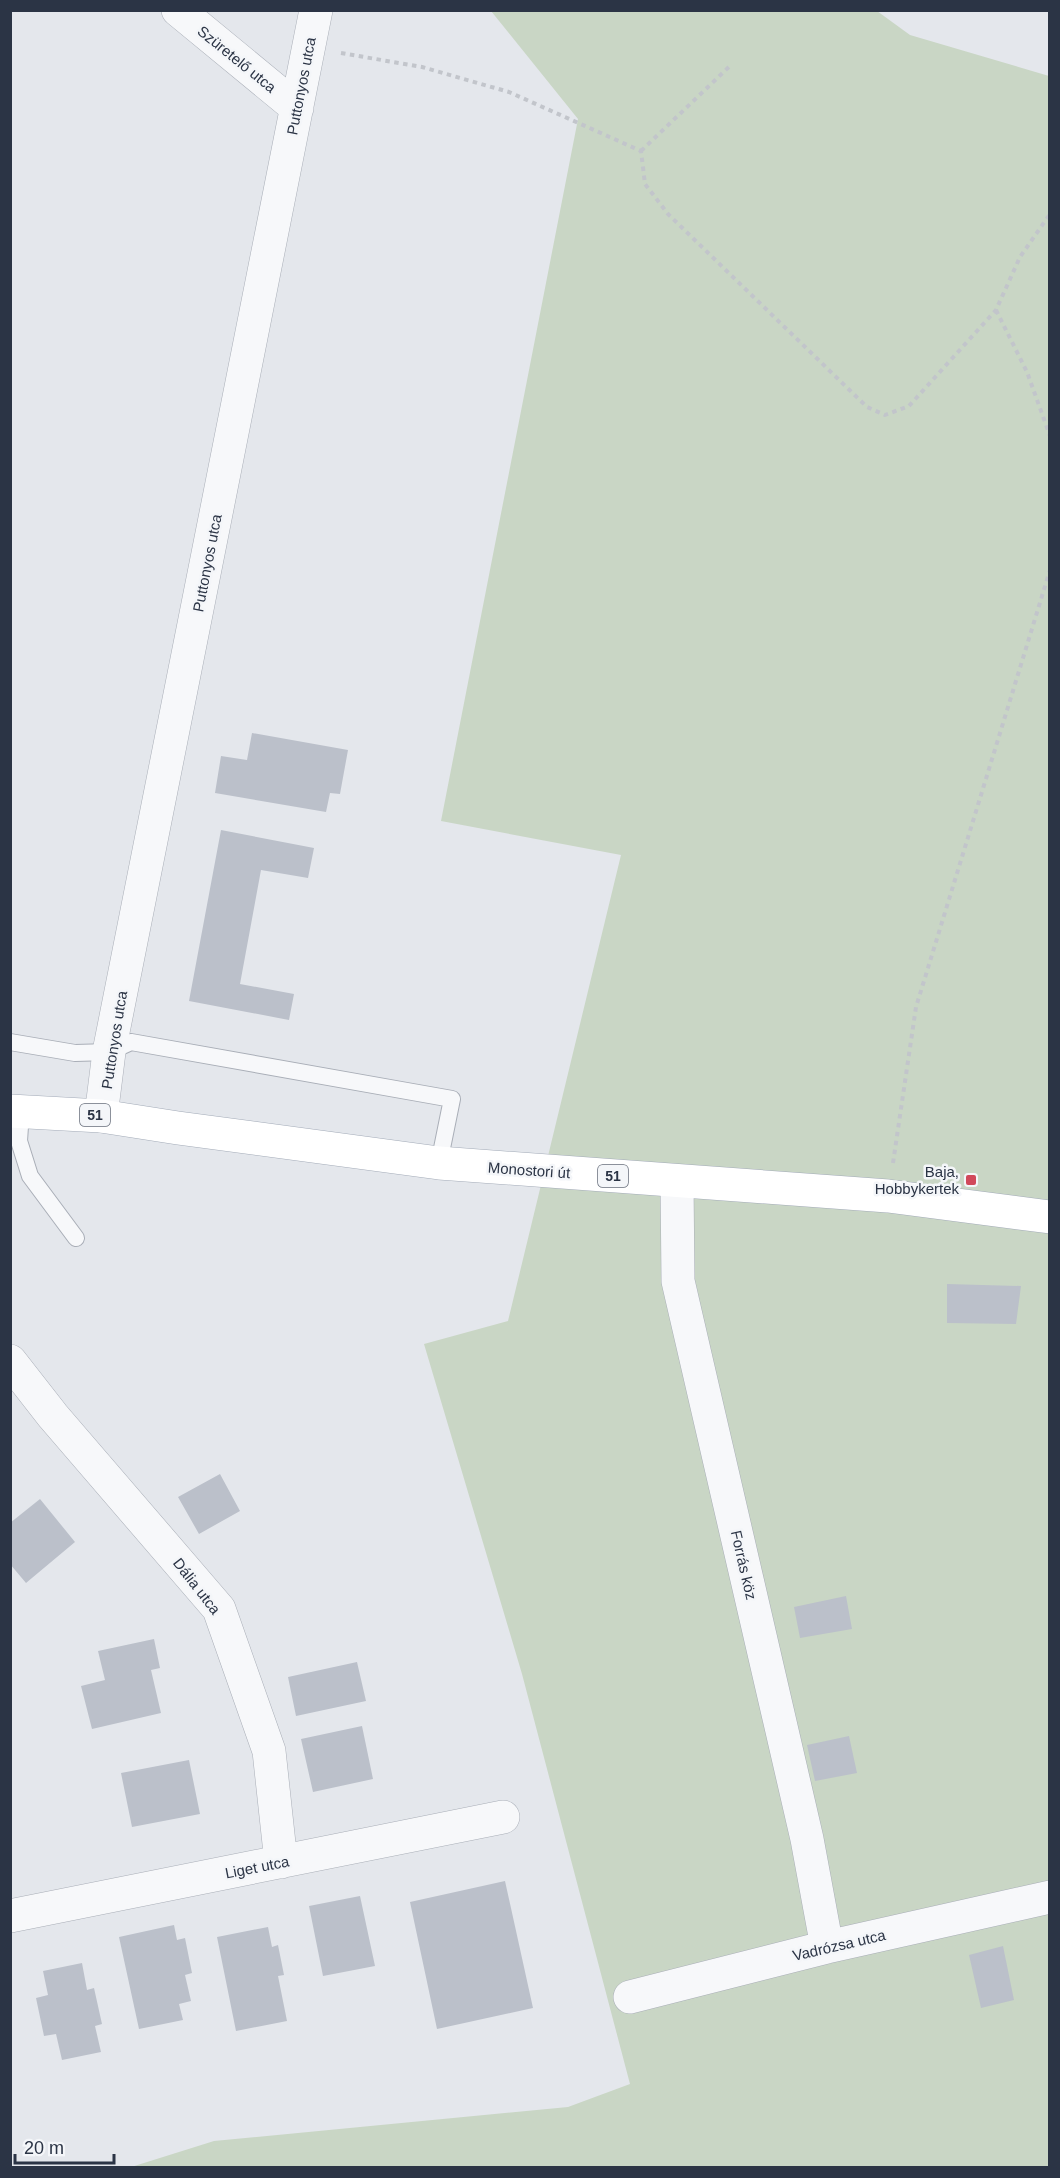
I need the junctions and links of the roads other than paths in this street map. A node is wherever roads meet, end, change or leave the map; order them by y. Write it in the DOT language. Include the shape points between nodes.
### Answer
graph roads {
  1 [pos="178,10"];
  2 [pos="316,10"];
  3 [pos="297,108"];
  4 [pos="10,1042"];
  5 [pos="109,1052"];
  6 [pos="16,1112"];
  7 [pos="101,1116"];
  8 [pos="439,1163"];
  9 [pos="677,1181"];
  10 [pos="1050,1217"];
  11 [pos="76,1238"];
  12 [pos="10,1361"];
  13 [pos="503,1817"];
  14 [pos="281,1862"];
  15 [pos="1050,1897"];
  16 [pos="10,1916"];
  17 [pos="827,1947"];
  18 [pos="630,1997"];
  1 -- 3 [label="street, Szüretelő utca"];
  2 -- 3 [label="street, Puttonyos utca"];
  3 -- 5 [label="street, Puttonyos utca"];
  4 -- 5 [label="lane" via="75,1053"];
  5 -- 7 [label="street, Puttonyos utca"];
  5 -- 8 [label="lane" via="131,1042 452,1099"];
  6 -- 7 [label="main road, Monostori út / 51"];
  6 -- 11 [label="lane" via="19,1142 30,1176"];
  7 -- 8 [label="main road, Monostori út / 51"];
  8 -- 9 [label="main road, Monostori út / 51"];
  9 -- 10 [label="main road, Monostori út / 51" via="888,1196"];
  9 -- 17 [label="street, Forrás köz" via="678,1281 804,1828"];
  12 -- 14 [label="street, Dália utca" via="219,1609 269,1751"];
  13 -- 14 [label="street, Liget utca"];
  14 -- 16 [label="street, Liget utca"];
  15 -- 17 [label="street, Vadrózsa utca"];
  17 -- 18 [label="street, Vadrózsa utca"];
}
